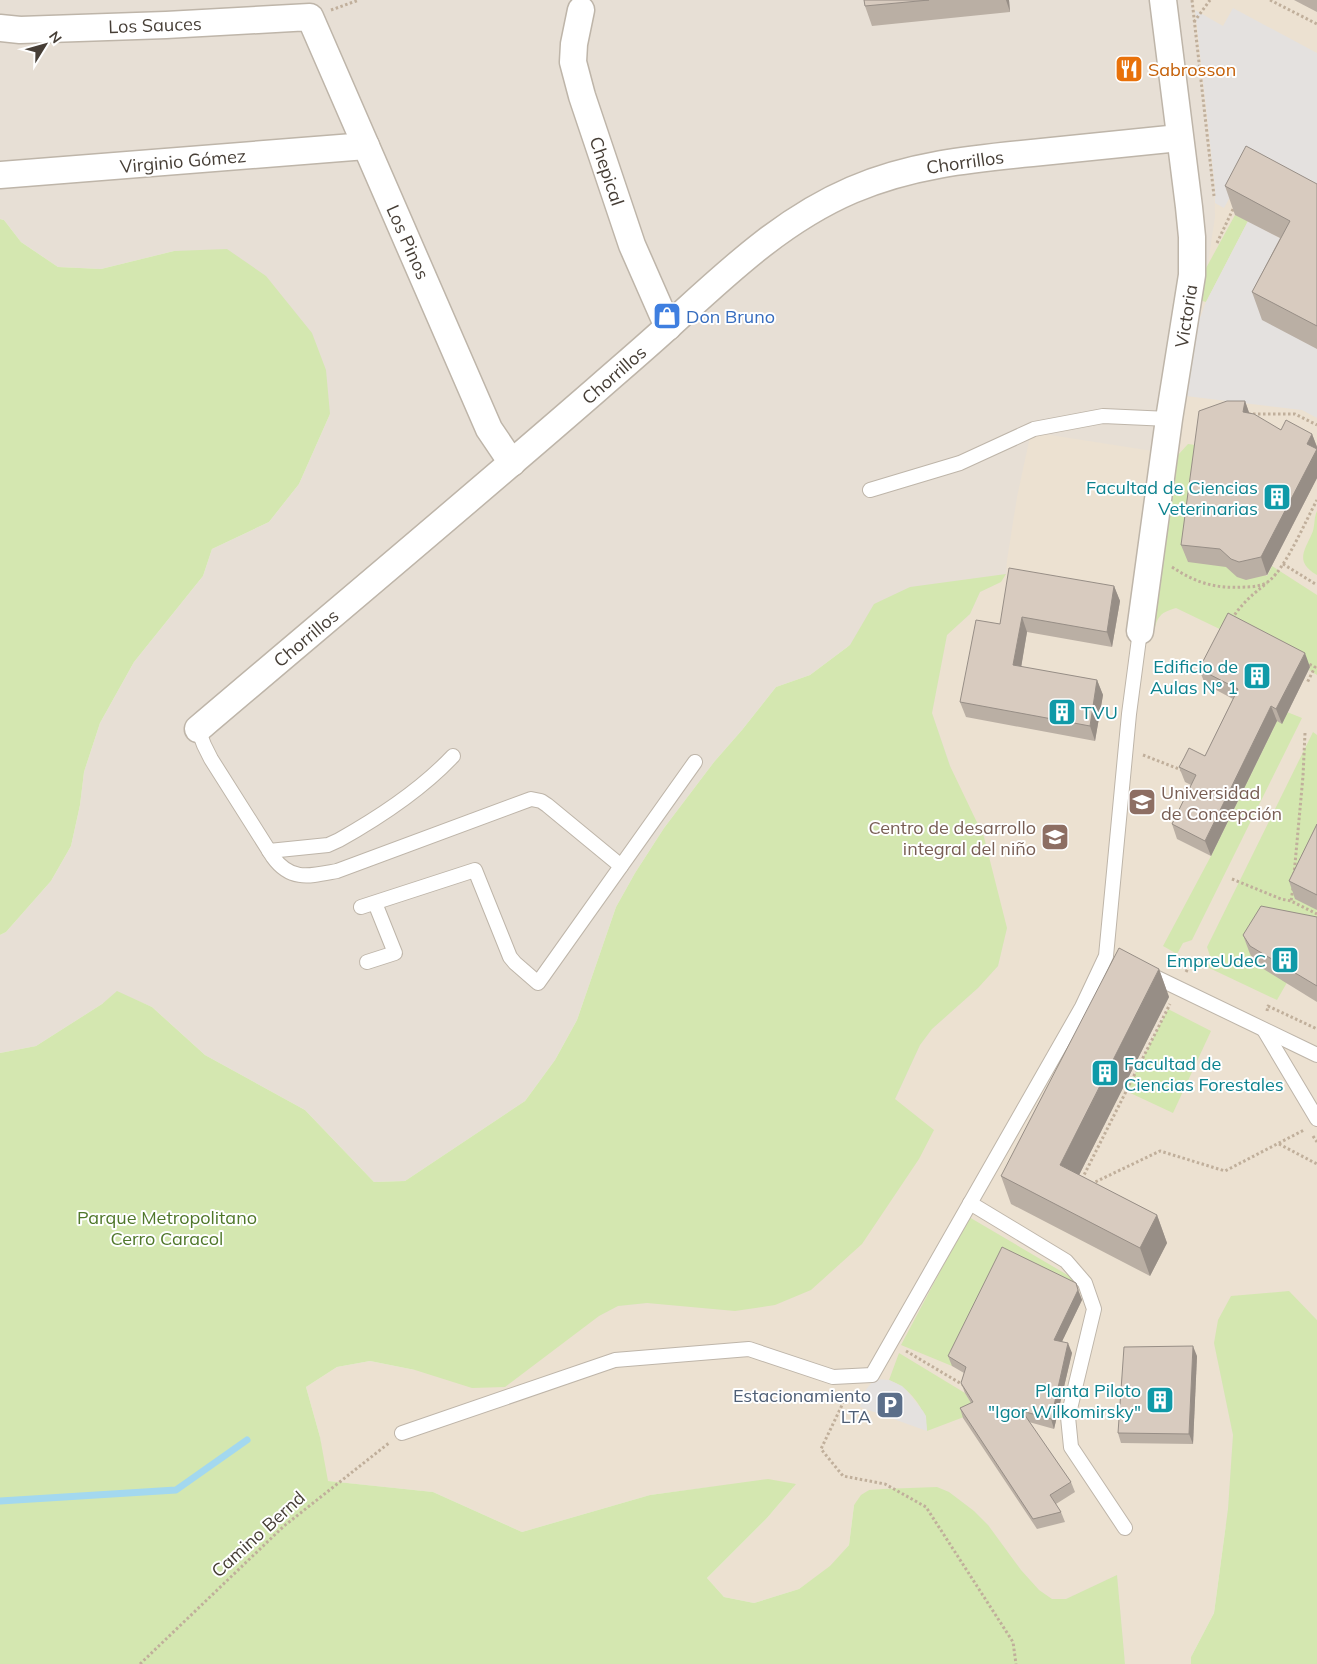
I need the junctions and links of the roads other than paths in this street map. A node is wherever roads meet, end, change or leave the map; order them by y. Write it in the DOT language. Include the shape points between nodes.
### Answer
graph roads {
  1 [pos="1163,0"];
  2 [pos="580,10"];
  3 [pos="310,17"];
  4 [pos="0,28"];
  5 [pos="1179,138"];
  6 [pos="366,146"];
  7 [pos="0,175"];
  8 [pos="668,327"];
  9 [pos="1169,419"];
  10 [pos="512,463"];
  11 [pos="870,490"];
  12 [pos="1140,632"];
  13 [pos="198,729"];
  14 [pos="452,756"];
  15 [pos="695,762"];
  16 [pos="269,851"];
  17 [pos="621,866"];
  18 [pos="375,902"];
  19 [pos="361,907"];
  20 [pos="1106,956"];
  21 [pos="1120,960"];
  22 [pos="366,962"];
  23 [pos="1137,968"];
  24 [pos="1263,1029"];
  25 [pos="1317,1055"];
  26 [pos="1312,1123"];
  27 [pos="970,1203"];
  28 [pos="402,1433"];
  29 [pos="1124,1528"];
  1 -- 5 [label="street, Victoria"];
  2 -- 8 [label="street, Chepical" via="574,62 582,96 632,245"];
  3 -- 4 [label="street, Los Sauces" via="156,26"];
  3 -- 6 [label="street, Los Pinos"];
  5 -- 8 [label="street, Chorrillos" via="960,160 884,177 794,220 734,267"];
  5 -- 9 [label="street, Victoria" via="1192,237 1192,275"];
  6 -- 7 [label="street, Virginio Gómez"];
  6 -- 10 [label="street, Los Pinos" via="489,429"];
  8 -- 10 [label="street, Chorrillos"];
  9 -- 11 [label="lane" via="1103,416 1034,429 960,463"];
  9 -- 12 [label="street, Victoria"];
  10 -- 13 [label="street, Chorrillos"];
  12 -- 20 [label="lane"];
  13 -- 16 [label="lane" via="211,759"];
  14 -- 16 [label="lane" via="402,802 339,840 328,845"];
  15 -- 17 [label="lane"];
  16 -- 17 [label="lane" via="290,873 306,876 337,871 531,800 541,801"];
  17 -- 18 [label="lane" via="538,983 510,957 475,870"];
  18 -- 19 [label="lane"];
  18 -- 22 [label="lane" via="395,953"];
  20 -- 21 [label="lane"];
  20 -- 27 [label="lane" via="1082,1007"];
  23 -- 24 [label="lane"];
  24 -- 25 [label="lane"];
  24 -- 26 [label="lane"];
  27 -- 28 [label="lane" via="872,1375 833,1377 749,1349 615,1360"];
  27 -- 29 [label="lane" via="1066,1261 1085,1284 1094,1309 1068,1417 1071,1447"];
}
